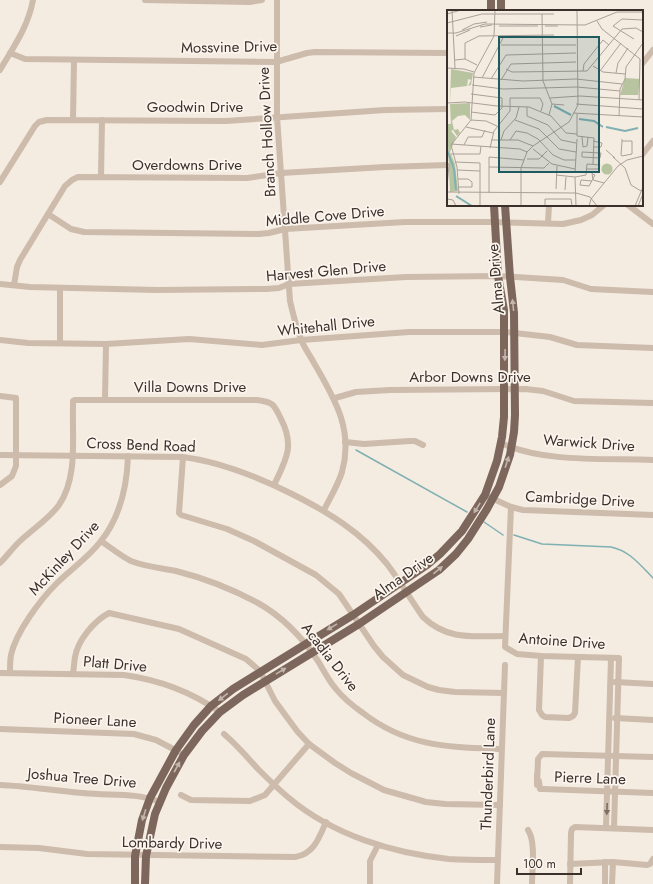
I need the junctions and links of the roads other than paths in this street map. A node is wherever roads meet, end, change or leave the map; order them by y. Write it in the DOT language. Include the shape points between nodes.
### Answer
graph roads {
  1 [pos="33,0"];
  2 [pos="145,0"];
  3 [pos="262,0"];
  4 [pos="277,0"];
  5 [pos="653,50"];
  6 [pos="10,53"];
  7 [pos="447,53"];
  8 [pos="74,60"];
  9 [pos="276,62"];
  10 [pos="643,63"];
  11 [pos="0,70"];
  12 [pos="447,109"];
  13 [pos="277,117"];
  14 [pos="73,120"];
  15 [pos="102,120"];
  16 [pos="653,141"];
  17 [pos="643,155"];
  18 [pos="447,165"];
  19 [pos="281,173"];
  20 [pos="101,177"];
  21 [pos="0,182"];
  22 [pos="494,206"];
  23 [pos="505,206"];
  24 [pos="549,206"];
  25 [pos="603,206"];
  26 [pos="629,206"];
  27 [pos="48,214"];
  28 [pos="495,222"];
  29 [pos="506,222"];
  30 [pos="548,223"];
  31 [pos="653,224"];
  32 [pos="285,229"];
  33 [pos="498,276"];
  34 [pos="510,276"];
  35 [pos="0,284"];
  36 [pos="289,284"];
  37 [pos="14,285"];
  38 [pos="60,288"];
  39 [pos="653,292"];
  40 [pos="505,332"];
  41 [pos="514,332"];
  42 [pos="0,340"];
  43 [pos="301,340"];
  44 [pos="60,343"];
  45 [pos="106,344"];
  46 [pos="653,348"];
  47 [pos="504,389"];
  48 [pos="515,389"];
  49 [pos="0,396"];
  50 [pos="335,398"];
  51 [pos="106,399"];
  52 [pos="653,403"];
  53 [pos="345,442"];
  54 [pos="501,443"];
  55 [pos="423,445"];
  56 [pos="512,448"];
  57 [pos="0,455"];
  58 [pos="16,455"];
  59 [pos="72,456"];
  60 [pos="128,456"];
  61 [pos="183,457"];
  62 [pos="653,460"];
  63 [pos="0,485"];
  64 [pos="274,485"];
  65 [pos="489,497"];
  66 [pos="511,507"];
  67 [pos="324,510"];
  68 [pos="653,515"];
  69 [pos="101,541"];
  70 [pos="0,563"];
  71 [pos="400,583"];
  72 [pos="406,592"];
  73 [pos="353,615"];
  74 [pos="359,624"];
  75 [pos="505,636"];
  76 [pos="305,644"];
  77 [pos="312,653"];
  78 [pos="541,656"];
  79 [pos="578,657"];
  80 [pos="611,658"];
  81 [pos="505,665"];
  82 [pos="611,670"];
  83 [pos="619,670"];
  84 [pos="260,671"];
  85 [pos="0,673"];
  86 [pos="10,673"];
  87 [pos="73,673"];
  88 [pos="264,681"];
  89 [pos="611,682"];
  90 [pos="619,682"];
  91 [pos="653,684"];
  92 [pos="504,692"];
  93 [pos="610,702"];
  94 [pos="618,702"];
  95 [pos="211,706"];
  96 [pos="220,712"];
  97 [pos="610,718"];
  98 [pos="618,718"];
  99 [pos="653,720"];
  100 [pos="0,730"];
  101 [pos="224,734"];
  102 [pos="609,741"];
  103 [pos="617,741"];
  104 [pos="310,744"];
  105 [pos="501,749"];
  106 [pos="176,750"];
  107 [pos="609,754"];
  108 [pos="184,755"];
  109 [pos="616,755"];
  110 [pos="653,757"];
  111 [pos="0,785"];
  112 [pos="274,785"];
  113 [pos="607,791"];
  114 [pos="615,791"];
  115 [pos="653,793"];
  116 [pos="181,795"];
  117 [pos="150,798"];
  118 [pos="160,802"];
  119 [pos="500,805"];
  120 [pos="326,822"];
  121 [pos="606,827"];
  122 [pos="614,828"];
  123 [pos="528,830"];
  124 [pos="653,830"];
  125 [pos="378,845"];
  126 [pos="0,847"];
  127 [pos="135,856"];
  128 [pos="146,856"];
  129 [pos="497,860"];
  130 [pos="651,861"];
  131 [pos="605,862"];
  132 [pos="613,862"];
  133 [pos="570,864"];
  134 [pos="605,881"];
  135 [pos="612,881"];
  136 [pos="135,884"];
  137 [pos="145,884"];
  138 [pos="370,884"];
  139 [pos="497,884"];
  140 [pos="532,884"];
  141 [pos="570,884"];
  1 -- 6 [label="street" via="29,18"];
  2 -- 3 [label="street"];
  4 -- 9 [label="street, Branch Hollow Drive"];
  5 -- 10 [label="street"];
  6 -- 8 [label="street, Mossvine Drive" via="25,59"];
  6 -- 11 [label="street"];
  7 -- 9 [label="street, Mossvine Drive" via="315,52"];
  8 -- 9 [label="street, Mossvine Drive"];
  8 -- 14 [label="street"];
  9 -- 13 [label="street, Branch Hollow Drive"];
  12 -- 13 [label="street, Goodwin Drive"];
  13 -- 15 [label="street, Goodwin Drive" via="226,121"];
  13 -- 19 [label="street, Branch Hollow Drive"];
  14 -- 15 [label="street, Goodwin Drive"];
  14 -- 21 [label="street, Goodwin Drive" via="39,122"];
  15 -- 20 [label="street"];
  16 -- 17 [label="street"];
  18 -- 19 [label="street, Overdowns Drive"];
  19 -- 20 [label="street, Overdowns Drive" via="247,178"];
  19 -- 32 [label="street, Branch Hollow Drive"];
  20 -- 27 [label="street, Overdowns Drive" via="78,177 72,180 65,186"];
  22 -- 28 [label="main road, Alma Drive"];
  23 -- 29 [label="main road, Alma Drive"];
  24 -- 30 [label="street"];
  25 -- 30 [label="street, Middle Cove Drive" via="581,220 563,224"];
  26 -- 31 [label="street"];
  27 -- 32 [label="street, Middle Cove Drive" via="84,232 259,234"];
  27 -- 37 [label="street, Overdowns Drive" via="16,267"];
  28 -- 29 [label="street, Middle Cove Drive"];
  28 -- 32 [label="street, Middle Cove Drive" via="405,222"];
  28 -- 33 [label="main road, Alma Drive"];
  29 -- 30 [label="street, Middle Cove Drive"];
  29 -- 34 [label="main road, Alma Drive"];
  32 -- 36 [label="street, Branch Hollow Drive"];
  33 -- 34 [label="street, Harvest Glen Drive"];
  33 -- 36 [label="street, Harvest Glen Drive" via="406,277"];
  33 -- 40 [label="main road, Alma Drive"];
  34 -- 39 [label="street, Harvest Glen Drive" via="563,280 591,289"];
  41 -- 34 [label="main road, Alma Drive, one-way"];
  35 -- 37 [label="street, Harvest Glen Drive"];
  36 -- 38 [label="street, Harvest Glen Drive" via="266,289"];
  36 -- 43 [label="street, Branch Hollow Drive" via="290,301"];
  37 -- 38 [label="street, Harvest Glen Drive"];
  38 -- 44 [label="street"];
  40 -- 41 [label="street, Whitehall Drive"];
  40 -- 43 [label="street, Whitehall Drive" via="409,332"];
  40 -- 47 [label="main road, Alma Drive, one-way"];
  41 -- 46 [label="street, Whitehall Drive" via="550,337 577,345"];
  41 -- 48 [label="main road, Alma Drive"];
  42 -- 44 [label="street, Whitehall Drive"];
  43 -- 45 [label="street, Whitehall Drive" via="262,345 189,339"];
  43 -- 50 [label="street, Branch Hollow Drive"];
  44 -- 45 [label="street, Whitehall Drive"];
  45 -- 51 [label="street"];
  47 -- 48 [label="street, Arbor Downs Drive"];
  47 -- 50 [label="street, Arbor Downs Drive" via="390,390 356,392"];
  47 -- 54 [label="main road, Alma Drive"];
  48 -- 52 [label="street, Arbor Downs Drive" via="543,391 574,401"];
  48 -- 56 [label="main road, Alma Drive"];
  49 -- 58 [label="street" via="16,398"];
  50 -- 53 [label="street, Branch Hollow Drive"];
  51 -- 59 [label="street, Villa Downs Drive" via="73,401"];
  51 -- 64 [label="street, Villa Downs Drive" via="268,402 275,406 286,428 289,441 287,459"];
  53 -- 55 [label="street" via="364,444 415,441"];
  53 -- 67 [label="street, Branch Hollow Drive" via="342,472"];
  54 -- 56 [label="street, Warwick Drive"];
  54 -- 65 [label="main road, Alma Drive"];
  56 -- 62 [label="street, Warwick Drive" via="560,457"];
  65 -- 56 [label="main road, Alma Drive, one-way" via="501,481"];
  57 -- 58 [label="street, Cross Bend Road"];
  58 -- 59 [label="street, Cross Bend Road"];
  58 -- 63 [label="street" via="15,472"];
  59 -- 60 [label="street, Cross Bend Road"];
  59 -- 70 [label="street" via="69,484 58,505"];
  60 -- 61 [label="street, Cross Bend Road"];
  60 -- 69 [label="street, McKinley Drive" via="122,501"];
  61 -- 64 [label="street, Cross Bend Road" via="231,468"];
  61 -- 73 [label="street" via="181,515 227,529 254,541 316,575 340,594"];
  64 -- 67 [label="street, Cross Bend Road"];
  65 -- 66 [label="street, Cambridge Drive"];
  65 -- 71 [label="main road, Alma Drive, one-way" via="450,543 427,564"];
  72 -- 65 [label="main road, Alma Drive, one-way" via="439,570 456,554 473,532"];
  66 -- 68 [label="street, Cambridge Drive" via="523,510"];
  66 -- 75 [label="street"];
  67 -- 71 [label="street, Cross Bend Road" via="358,534 387,564"];
  69 -- 76 [label="street, Acadia Drive" via="132,561 196,576 258,603 290,626"];
  69 -- 86 [label="street, McKinley Drive" via="56,584 31,615 12,650"];
  71 -- 72 [label="street, Cross Bend Road"];
  71 -- 73 [label="main road, Alma Drive"];
  72 -- 74 [label="main road, Alma Drive"];
  72 -- 75 [label="street, Cross Bend Road" via="430,624 447,633 464,636"];
  73 -- 74 [label="street"];
  73 -- 76 [label="main road, Alma Drive, one-way"];
  74 -- 77 [label="main road, Alma Drive"];
  74 -- 92 [label="street" via="383,657 403,675 415,681 439,690 455,692"];
  75 -- 78 [label="street, Antoine Drive" via="505,646 517,654"];
  76 -- 77 [label="street, Acadia Drive"];
  76 -- 84 [label="main road, Alma Drive"];
  88 -- 77 [label="main road, Alma Drive, one-way"];
  77 -- 105 [label="street, Acadia Drive" via="346,700 374,722 389,730 436,745"];
  78 -- 79 [label="street, Antoine Drive"];
  78 -- 79 [label="street" via="540,713 545,717 569,718 575,713"];
  79 -- 80 [label="street, Antoine Drive"];
  80 -- 82 [label="street"];
  80 -- 83 [label="street, Antoine Drive" via="619,658"];
  81 -- 92 [label="street, Thunderbird Lane"];
  82 -- 83 [label="street"];
  82 -- 89 [label="street"];
  83 -- 90 [label="street"];
  84 -- 87 [label="street" via="246,659 179,628 109,613 102,616 89,630 75,657"];
  84 -- 88 [label="street"];
  84 -- 95 [label="main road, Alma Drive, one-way"];
  85 -- 86 [label="street, Platt Drive"];
  86 -- 87 [label="street, Platt Drive"];
  87 -- 95 [label="street, Platt Drive" via="144,678 174,687"];
  88 -- 96 [label="main road, Alma Drive"];
  88 -- 104 [label="street" via="286,716"];
  89 -- 90 [label="street"];
  89 -- 93 [label="street"];
  90 -- 91 [label="street"];
  90 -- 94 [label="street"];
  92 -- 105 [label="street, Thunderbird Lane"];
  93 -- 94 [label="street"];
  93 -- 97 [label="street"];
  94 -- 98 [label="street"];
  95 -- 96 [label="street, Platt Drive"];
  95 -- 106 [label="main road, Alma Drive"];
  96 -- 108 [label="main road, Alma Drive"];
  97 -- 98 [label="street"];
  97 -- 102 [label="street"];
  98 -- 99 [label="street"];
  98 -- 103 [label="street"];
  100 -- 106 [label="street, Pioneer Lane" via="134,734 156,740"];
  101 -- 112 [label="street"];
  102 -- 103 [label="street"];
  102 -- 107 [label="street"];
  103 -- 109 [label="street"];
  104 -- 112 [label="street"];
  104 -- 119 [label="street" via="351,773 384,790 405,797 439,804"];
  105 -- 119 [label="street, Thunderbird Lane"];
  106 -- 108 [label="street, Pioneer Lane"];
  106 -- 117 [label="main road, Alma Drive"];
  107 -- 109 [label="street"];
  107 -- 113 [label="street"];
  107 -- 113 [label="street, Pierre Lane" via="544,753 538,759 537,774 542,790"];
  118 -- 108 [label="main road, Alma Drive, one-way"];
  109 -- 110 [label="street"];
  109 -- 114 [label="street"];
  111 -- 117 [label="street, Joshua Tree Drive"];
  112 -- 116 [label="street" via="264,795 250,801 191,800"];
  112 -- 120 [label="street" via="302,808"];
  113 -- 114 [label="street, Pierre Lane"];
  113 -- 121 [label="street, one-way"];
  114 -- 115 [label="street, Pierre Lane"];
  114 -- 122 [label="street"];
  117 -- 118 [label="street, Joshua Tree Drive"];
  117 -- 127 [label="main road, Alma Drive, one-way" via="142,820"];
  118 -- 128 [label="main road, Alma Drive"];
  119 -- 129 [label="street, Thunderbird Lane"];
  120 -- 125 [label="street"];
  120 -- 128 [label="street, Lombardy Drive" via="317,843 300,856"];
  121 -- 122 [label="street"];
  121 -- 133 [label="street" via="572,829"];
  122 -- 124 [label="street"];
  123 -- 140 [label="street" via="532,838"];
  125 -- 129 [label="street" via="421,856"];
  125 -- 138 [label="street" via="370,861"];
  126 -- 127 [label="street, Lombardy Drive"];
  127 -- 128 [label="street, Lombardy Drive"];
  127 -- 136 [label="main road, Alma Drive"];
  128 -- 137 [label="main road, Alma Drive"];
  129 -- 139 [label="street, Thunderbird Lane"];
  130 -- 132 [label="street" via="647,865"];
  131 -- 132 [label="street"];
  131 -- 133 [label="street"];
  131 -- 134 [label="street"];
  132 -- 135 [label="street"];
  133 -- 141 [label="street"];
  134 -- 135 [label="street"];
}
